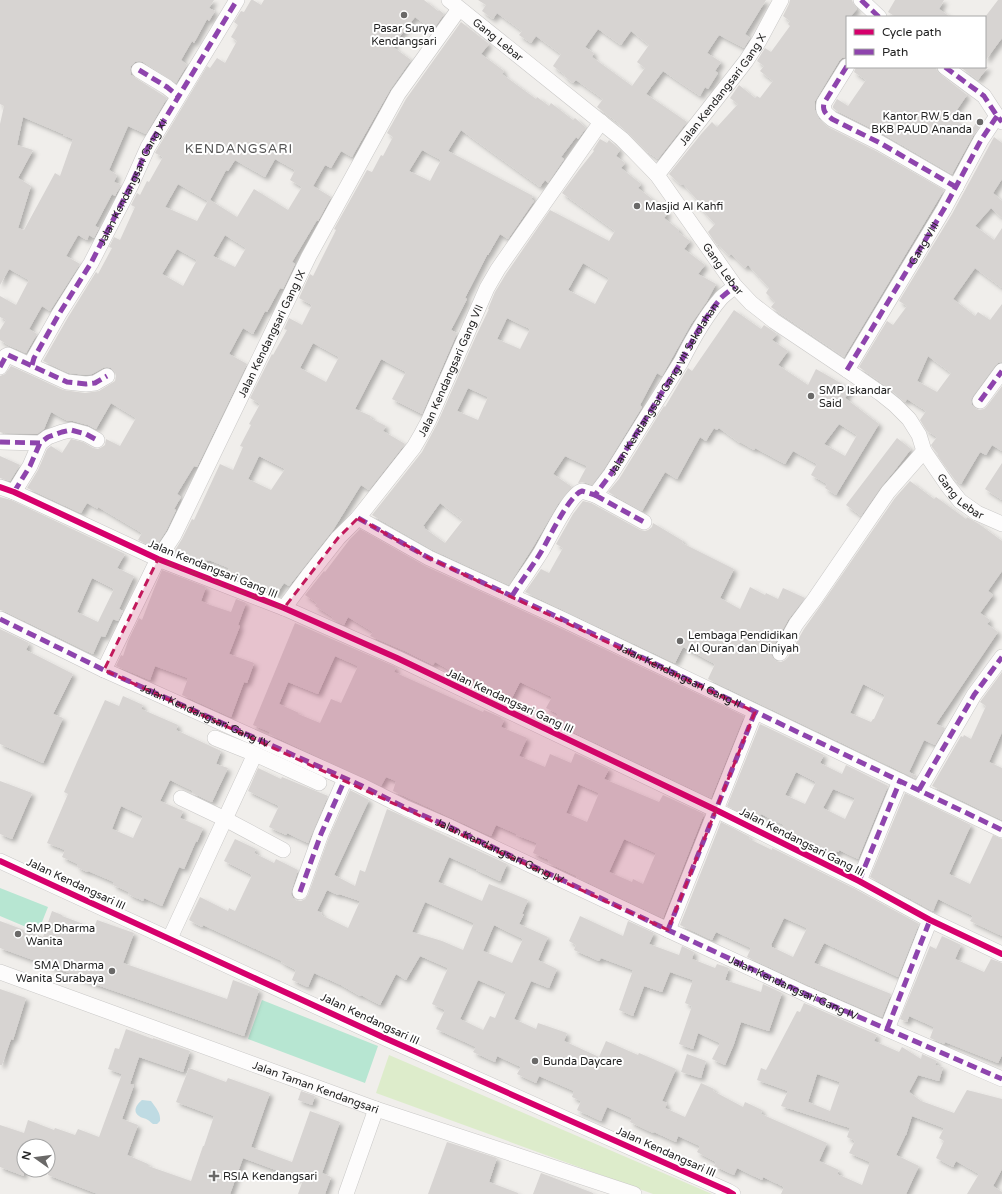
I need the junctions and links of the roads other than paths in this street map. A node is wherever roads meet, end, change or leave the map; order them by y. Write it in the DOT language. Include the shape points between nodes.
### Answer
graph roads {
  1 [pos="237,0"];
  2 [pos="781,0"];
  3 [pos="861,0"];
  4 [pos="454,4"];
  5 [pos="878,16"];
  6 [pos="846,68"];
  7 [pos="946,68"];
  8 [pos="139,70"];
  9 [pos="178,96"];
  10 [pos="999,119"];
  11 [pos="601,122"];
  12 [pos="658,175"];
  13 [pos="956,186"];
  14 [pos="735,286"];
  15 [pos="32,365"];
  16 [pos="0,367"];
  17 [pos="847,370"];
  18 [pos="1002,371"];
  19 [pos="107,376"];
  20 [pos="980,401"];
  21 [pos="97,440"];
  22 [pos="0,442"];
  23 [pos="40,443"];
  24 [pos="924,451"];
  25 [pos="0,487"];
  26 [pos="14,492"];
  27 [pos="595,495"];
  28 [pos="358,518"];
  29 [pos="644,522"];
  30 [pos="1002,524"];
  31 [pos="158,559"];
  32 [pos="512,596"];
  33 [pos="284,608"];
  34 [pos="0,619"];
  35 [pos="780,653"];
  36 [pos="1002,657"];
  37 [pos="104,670"];
  38 [pos="755,712"];
  39 [pos="215,738"];
  40 [pos="255,754"];
  41 [pos="345,779"];
  42 [pos="900,781"];
  43 [pos="319,783"];
  44 [pos="919,790"];
  45 [pos="181,798"];
  46 [pos="716,810"];
  47 [pos="225,819"];
  48 [pos="1002,830"];
  49 [pos="283,850"];
  50 [pos="0,861"];
  51 [pos="858,881"];
  52 [pos="300,892"];
  53 [pos="930,920"];
  54 [pos="668,930"];
  55 [pos="170,938"];
  56 [pos="1002,954"];
  57 [pos="0,972"];
  58 [pos="887,1029"];
  59 [pos="1002,1079"];
  60 [pos="376,1109"];
  61 [pos="346,1194"];
  62 [pos="634,1194"];
  63 [pos="733,1194"];
  1 -- 9 [label="street, Jalan Kendangsari Gang XI"];
  2 -- 12 [label="street, Jalan Kendangsari Gang X" via="746,61"];
  3 -- 5 [label="street"];
  4 -- 11 [label="street, Gang Lebar"];
  4 -- 31 [label="street, Jalan Kendangsari Gang IX" via="398,94 309,256 174,535"];
  6 -- 13 [label="street" via="824,103 823,110 826,114"];
  7 -- 10 [label="street" via="984,96"];
  8 -- 9 [label="street"];
  9 -- 15 [label="street, Jalan Kendangsari Gang XI" via="148,147 91,263 58,314"];
  10 -- 13 [label="street, Gang VIII" via="981,140"];
  11 -- 12 [label="street, Gang Lebar"];
  11 -- 28 [label="street, Jalan Kendangsari Gang VII" via="498,269 421,435"];
  12 -- 14 [label="street, Gang Lebar"];
  13 -- 17 [label="street, Gang VIII"];
  14 -- 17 [label="street, Gang Lebar" via="774,322"];
  14 -- 27 [label="street, Jalan Kendangsari Gang VII Sekolahan" via="722,297 702,326 611,474"];
  15 -- 16 [label="street" via="8,355"];
  15 -- 19 [label="street" via="67,382 95,383"];
  17 -- 24 [label="street, Gang Lebar" via="880,393 909,419 919,435"];
  18 -- 20 [label="street"];
  21 -- 23 [label="street" via="71,430 48,437"];
  22 -- 23 [label="street"];
  23 -- 26 [label="street"];
  24 -- 30 [label="street, Gang Lebar" via="960,501 977,513"];
  24 -- 35 [label="street" via="888,492 796,624"];
  25 -- 26 [label="street, Jalan Kendangsari Gang III"];
  26 -- 31 [label="street, Jalan Kendangsari Gang III"];
  27 -- 29 [label="street"];
  27 -- 32 [label="street" via="582,491 576,493"];
  28 -- 32 [label="street, Jalan Kendangsari Gang II" via="429,558"];
  28 -- 33 [label="street, Jalan Kendangsari Gang VII" via="338,538"];
  31 -- 33 [label="street, Jalan Kendangsari Gang III"];
  31 -- 37 [label="street, Jalan Kendangsari Gang IX"];
  32 -- 38 [label="street, Jalan Kendangsari Gang II"];
  33 -- 46 [label="street, Jalan Kendangsari Gang III" via="397,658"];
  34 -- 37 [label="street, Jalan Kendangsari Gang IV"];
  36 -- 44 [label="street" via="974,695"];
  37 -- 41 [label="street, Jalan Kendangsari Gang IV"];
  38 -- 42 [label="street, Jalan Kendangsari Gang II"];
  38 -- 46 [label="street"];
  39 -- 40 [label="street"];
  40 -- 43 [label="street"];
  40 -- 47 [label="street"];
  41 -- 52 [label="street"];
  41 -- 54 [label="street, Jalan Kendangsari Gang IV"];
  42 -- 44 [label="street, Jalan Kendangsari Gang II"];
  42 -- 51 [label="street"];
  44 -- 48 [label="street, Jalan Kendangsari Gang II"];
  45 -- 47 [label="street"];
  46 -- 51 [label="street, Jalan Kendangsari Gang III"];
  46 -- 54 [label="street"];
  47 -- 49 [label="street"];
  47 -- 55 [label="street"];
  50 -- 55 [label="street, Jalan Kendangsari III"];
  51 -- 53 [label="street, Jalan Kendangsari Gang III"];
  53 -- 56 [label="street, Jalan Kendangsari Gang III"];
  53 -- 58 [label="street"];
  54 -- 58 [label="street, Jalan Kendangsari Gang IV"];
  55 -- 63 [label="street, Jalan Kendangsari III" via="387,1039"];
  57 -- 60 [label="street, Jalan Taman Kendangsari"];
  58 -- 59 [label="street, Jalan Kendangsari Gang IV"];
  60 -- 61 [label="street"];
  60 -- 62 [label="street, Jalan Taman Kendangsari"];
}
